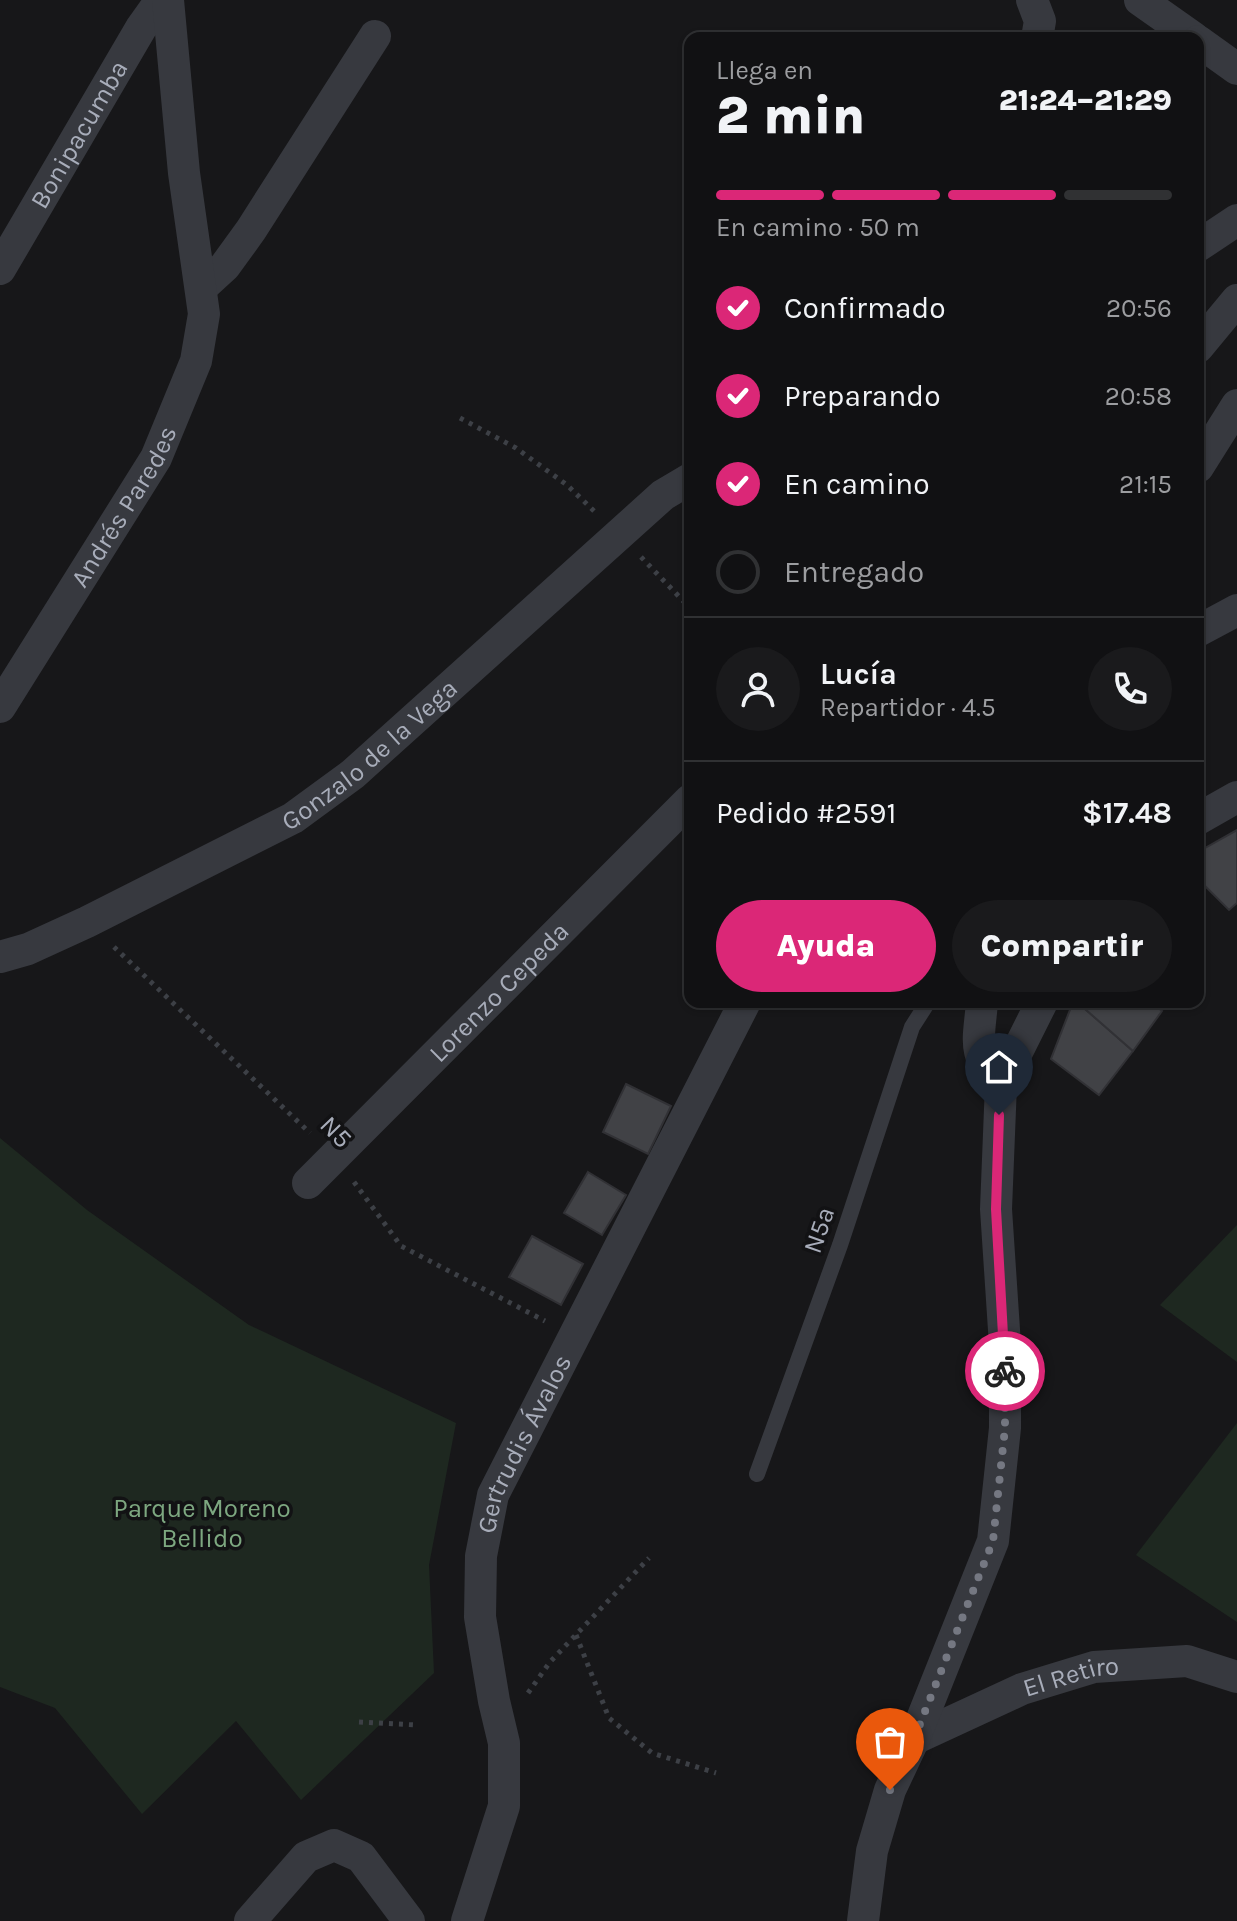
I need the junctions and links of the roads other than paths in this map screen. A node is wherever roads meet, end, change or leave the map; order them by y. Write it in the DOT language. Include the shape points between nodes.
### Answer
graph roads {
  1 [pos="161,0"];
  2 [pos="168,0"];
  3 [pos="1032,0"];
  4 [pos="1140,0"];
  5 [pos="1038,32"];
  6 [pos="1185,32"];
  7 [pos="375,36"];
  8 [pos="1204,46"];
  9 [pos="1237,69"];
  10 [pos="1237,220"];
  11 [pos="1204,242"];
  12 [pos="0,269"];
  13 [pos="201,288"];
  14 [pos="1237,300"];
  15 [pos="1204,340"];
  16 [pos="1237,405"];
  17 [pos="1204,457"];
  18 [pos="684,483"];
  19 [pos="1237,610"];
  20 [pos="1204,628"];
  21 [pos="0,707"];
  22 [pos="1237,797"];
  23 [pos="684,806"];
  24 [pos="1204,816"];
  25 [pos="0,957"];
  26 [pos="742,1008"];
  27 [pos="924,1008"];
  28 [pos="981,1008"];
  29 [pos="1039,1008"];
  30 [pos="1001,1084"];
  31 [pos="308,1183"];
  32 [pos="757,1474"];
  33 [pos="1237,1677"];
  34 [pos="914,1739"];
  35 [pos="250,1921"];
  36 [pos="409,1921"];
  37 [pos="467,1921"];
  38 [pos="863,1921"];
  1 -- 12 [label="street, Bonipacumba"];
  2 -- 13 [label="street, Andrés Paredes"];
  3 -- 5 [label="street"];
  4 -- 6 [label="street"];
  7 -- 13 [label="street" via="251,230"];
  8 -- 9 [label="street"];
  10 -- 11 [label="street"];
  13 -- 21 [label="street, Andrés Paredes" via="204,314 196,361 156,458"];
  14 -- 15 [label="street"];
  16 -- 17 [label="street"];
  18 -- 25 [label="street, Gonzalo de la Vega" via="663,495 353,774 293,818 87,922"];
  19 -- 20 [label="street"];
  22 -- 24 [label="street"];
  23 -- 31 [label="street, Lorenzo Cepeda"];
  26 -- 37 [label="street, Gertrudis Ávalos" via="493,1495 481,1556 480,1617 504,1743 504,1806"];
  27 -- 32 [label="lane, N5a" via="912,1027"];
  28 -- 30 [label="street" via="978,1048 986,1069"];
  29 -- 30 [label="street"];
  30 -- 34 [label="street" via="996,1209 1005,1428 993,1541"];
  33 -- 34 [label="street, El Retiro" via="1187,1661 1094,1667 1022,1689"];
  34 -- 38 [label="street" via="890,1790 872,1851"];
  35 -- 36 [label="street" via="306,1857 334,1845 361,1857"];
}
